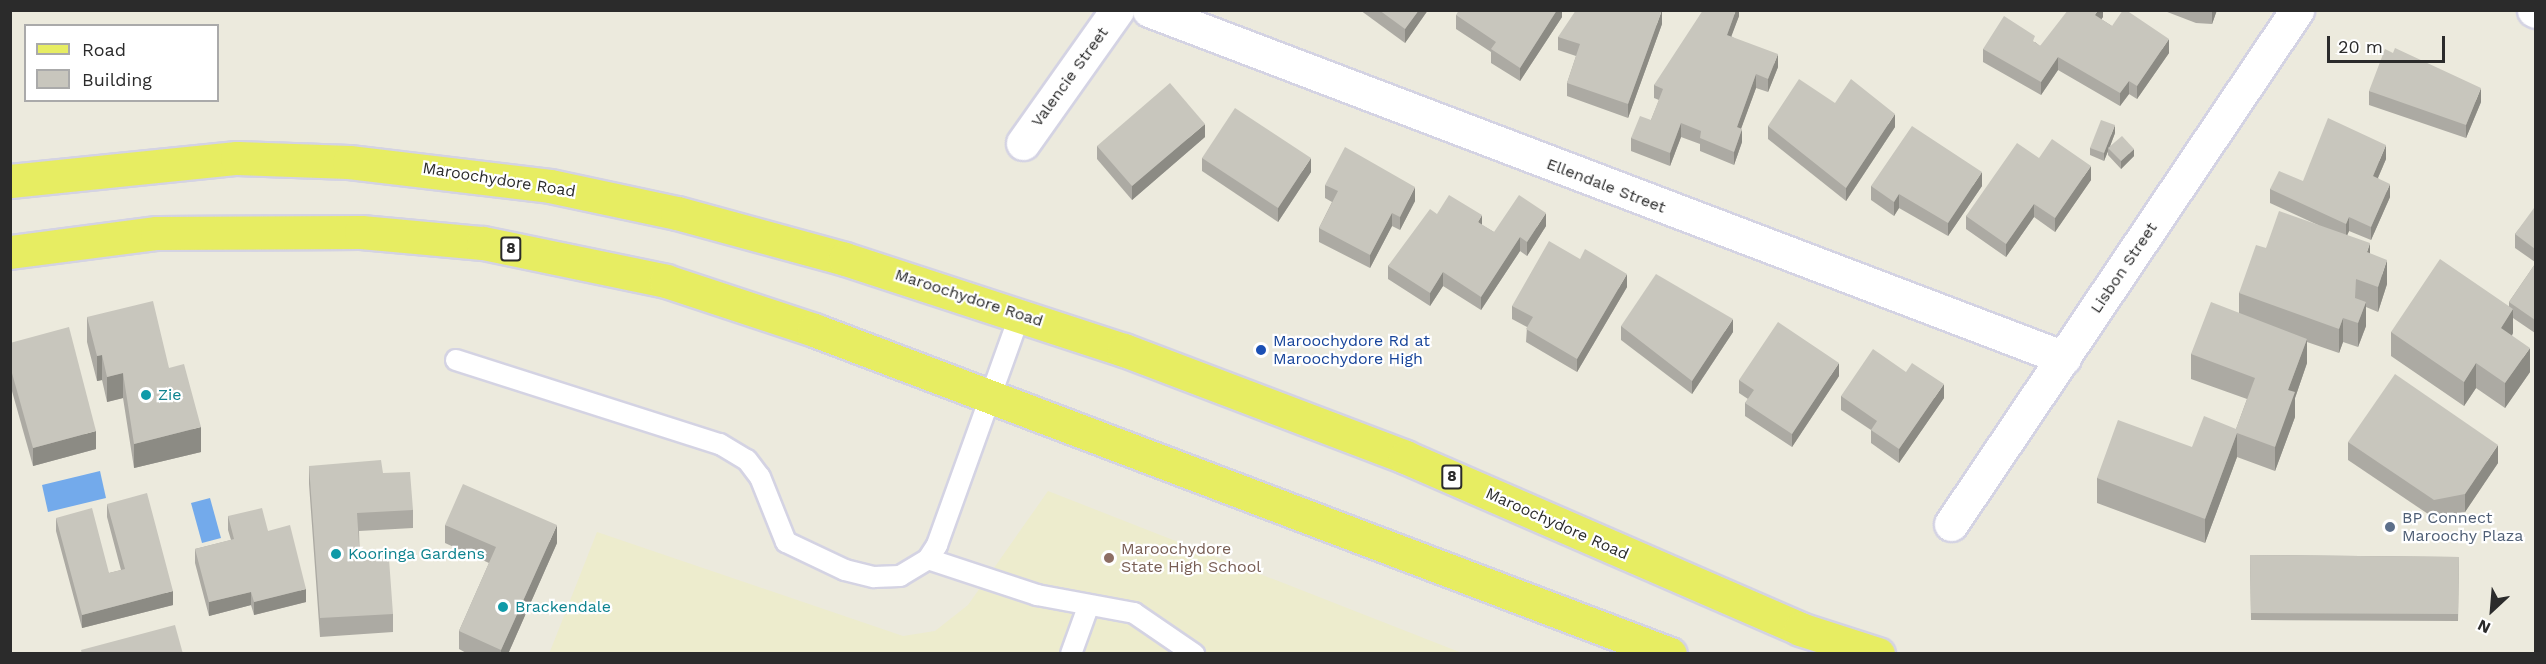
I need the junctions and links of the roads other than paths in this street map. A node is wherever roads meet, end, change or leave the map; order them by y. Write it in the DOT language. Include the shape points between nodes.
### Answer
graph roads {
  1 [pos="1117,10"];
  2 [pos="1149,10"];
  3 [pos="2297,10"];
  4 [pos="1023,143"];
  5 [pos="10,181"];
  6 [pos="10,252"];
  7 [pos="1020,314"];
  8 [pos="2064,358"];
  9 [pos="456,360"];
  10 [pos="991,397"];
  11 [pos="1951,524"];
  12 [pos="928,559"];
  13 [pos="1088,607"];
  14 [pos="1071,654"];
  15 [pos="1194,654"];
  16 [pos="1670,654"];
  17 [pos="1878,654"];
  1 -- 4 [label="street, Valencie Street"];
  2 -- 8 [label="street, Ellendale Street"];
  3 -- 8 [label="street, Lisbon Street"];
  5 -- 7 [label="main road, Maroochydore Road / 8" via="237,158 450,171 677,213"];
  6 -- 10 [label="main road, 8" via="157,233 251,229 483,243 577,260 730,300"];
  7 -- 10 [label="lane"];
  7 -- 17 [label="main road, Maroochydore Road / 8" via="1404,457 1703,590"];
  8 -- 11 [label="street, Lisbon Street"];
  9 -- 12 [label="lane" via="720,444 747,460 760,477 786,542 845,570 874,577 900,576"];
  10 -- 12 [label="lane"];
  10 -- 16 [label="main road, 8"];
  12 -- 13 [label="lane"];
  13 -- 14 [label="lane"];
  13 -- 15 [label="lane" via="1134,613"];
}
